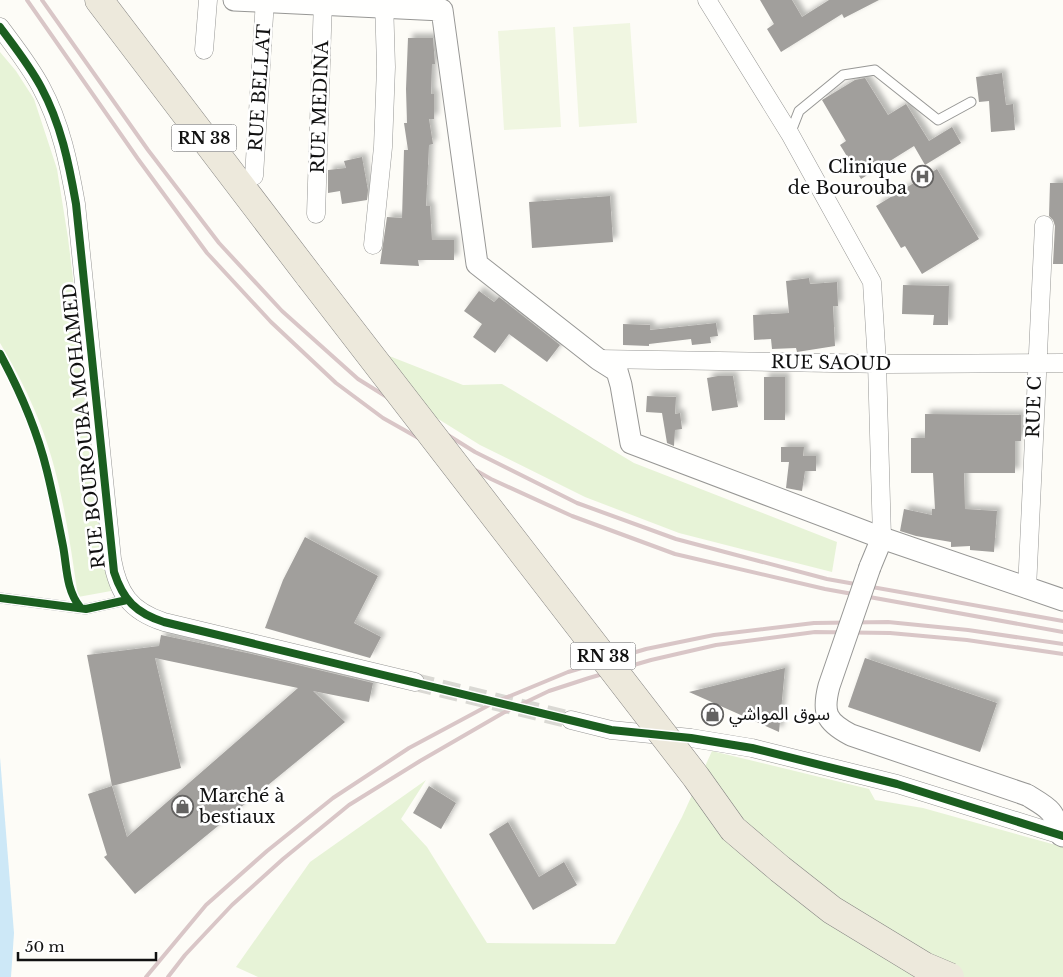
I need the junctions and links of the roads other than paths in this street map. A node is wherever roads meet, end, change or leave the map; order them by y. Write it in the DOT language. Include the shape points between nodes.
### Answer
graph roads {
  1 [pos="99,0"];
  2 [pos="208,0"];
  3 [pos="234,0"];
  4 [pos="707,0"];
  5 [pos="265,1"];
  6 [pos="323,2"];
  7 [pos="384,4"];
  8 [pos="442,5"];
  9 [pos="0,27"];
  10 [pos="204,50"];
  11 [pos="971,102"];
  12 [pos="790,134"];
  13 [pos="254,176"];
  14 [pos="316,214"];
  15 [pos="1044,225"];
  16 [pos="373,245"];
  17 [pos="598,359"];
  18 [pos="877,363"];
  19 [pos="1036,363"];
  20 [pos="1063,363"];
  21 [pos="882,538"];
  22 [pos="1027,589"];
  23 [pos="0,598"];
  24 [pos="127,600"];
  25 [pos="1063,600"];
  26 [pos="415,682"];
  27 [pos="571,720"];
  28 [pos="1062,836"];
  29 [pos="950,977"];
  1 -- 29 [label="main road, RN 38, bridge" via="733,829 832,910 924,966"];
  2 -- 10 [label="street"];
  3 -- 5 [label="street"];
  4 -- 12 [label="street"];
  5 -- 6 [label="street"];
  5 -- 13 [label="street, RUE BELLAT"];
  6 -- 7 [label="street"];
  6 -- 14 [label="street, RUE MEDINA"];
  7 -- 8 [label="street"];
  7 -- 16 [label="street" via="383,147"];
  8 -- 17 [label="street" via="477,264"];
  9 -- 24 [label="street, RUE BOUROUBA MOHAMED" via="41,87 59,127 69,164 76,204 112,559 119,587"];
  11 -- 12 [label="lane" via="938,120 875,70 843,75 799,111"];
  12 -- 18 [label="street" via="872,282"];
  15 -- 19 [label="street, RUE C"];
  17 -- 18 [label="street, RUE SAOUD"];
  17 -- 21 [label="street" via="617,371 631,443"];
  18 -- 19 [label="street, RUE SAOUD"];
  18 -- 21 [label="street"];
  19 -- 20 [label="street, RUE SAOUD"];
  19 -- 22 [label="street, RUE C"];
  21 -- 22 [label="street"];
  21 -- 28 [label="street, bridge" via="829,686 825,703 828,715 836,728 851,735 1028,795 1049,808"];
  22 -- 25 [label="street"];
  23 -- 24 [label="lane" via="91,608"];
  24 -- 26 [label="street, RUE BOUROUBA MOHAMED" via="150,618 164,622"];
  27 -- 28 [label="street" via="611,730 752,748 897,784"];
}
